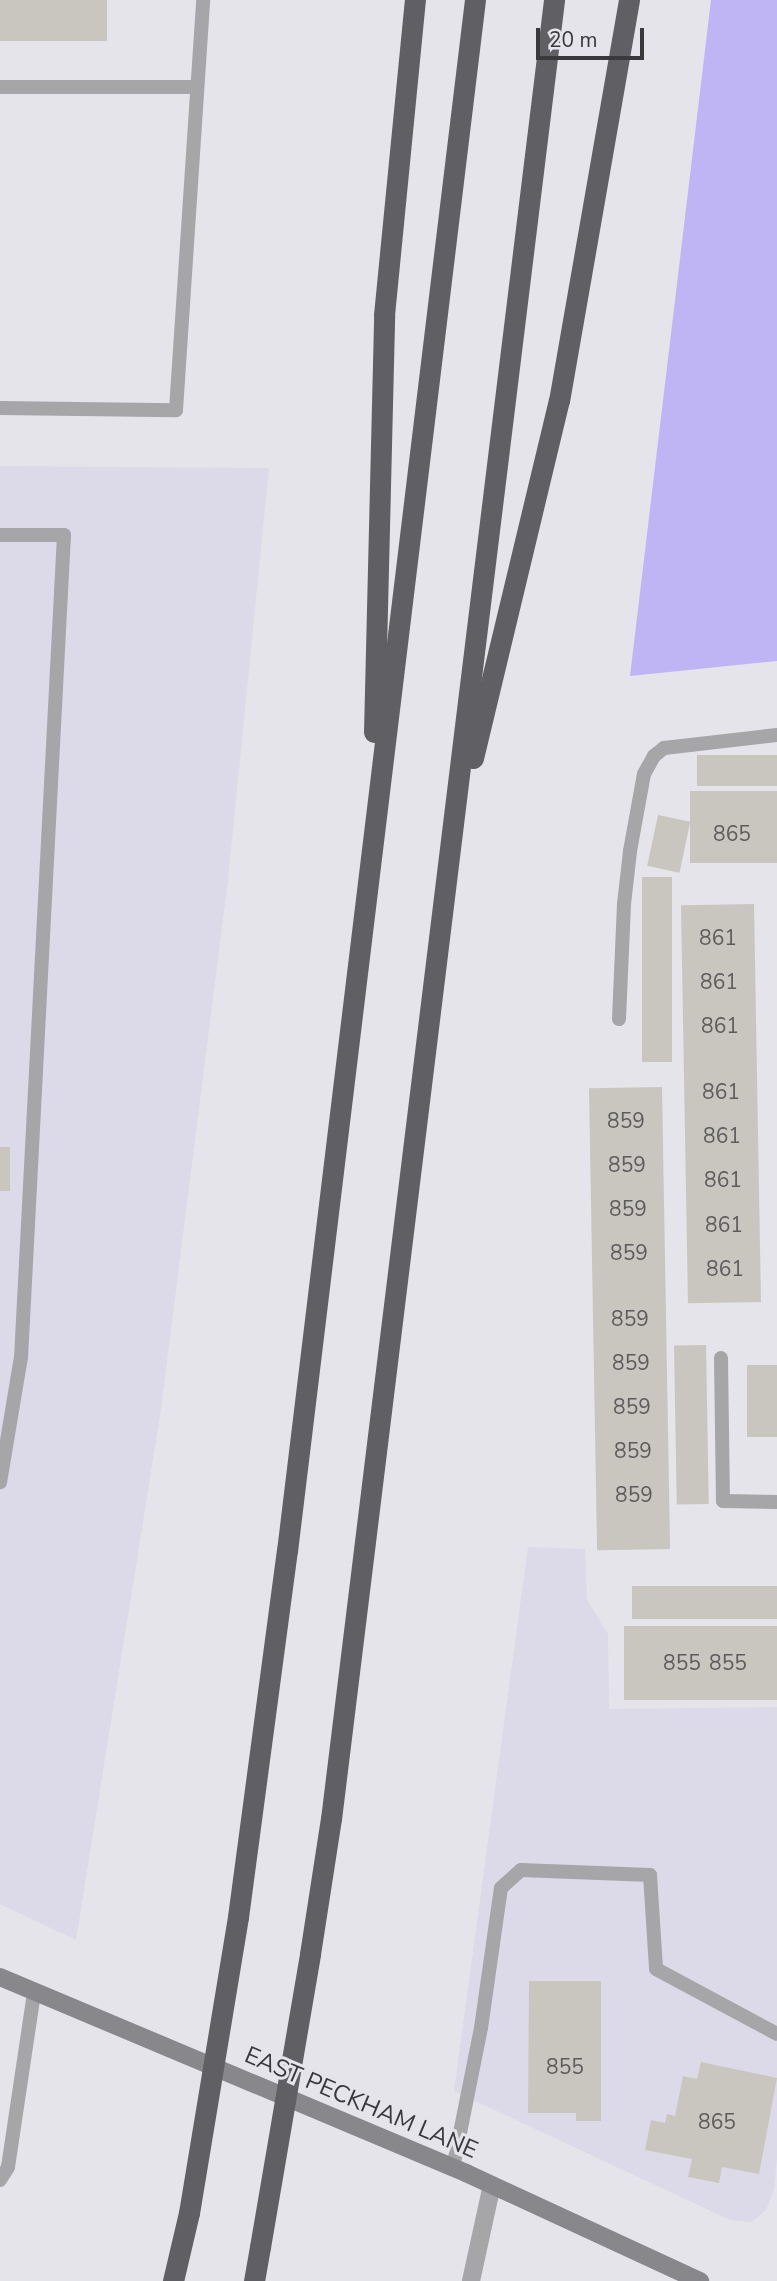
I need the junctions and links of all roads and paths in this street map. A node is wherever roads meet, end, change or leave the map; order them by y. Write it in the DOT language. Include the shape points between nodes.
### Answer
graph roads {
  1 [pos="203,0"];
  2 [pos="415,0"];
  3 [pos="475,0"];
  4 [pos="554,0"];
  5 [pos="629,0"];
  6 [pos="0,87"];
  7 [pos="197,87"];
  8 [pos="0,408"];
  9 [pos="0,534"];
  10 [pos="777,735"];
  11 [pos="371,857"];
  12 [pos="449,859"];
  13 [pos="619,1019"];
  14 [pos="721,1358"];
  15 [pos="0,1482"];
  16 [pos="777,1502"];
  17 [pos="0,1977"];
  18 [pos="34,1992"];
  19 [pos="777,2034"];
  20 [pos="453,2168"];
  21 [pos="0,2180"];
  22 [pos="492,2185"];
  23 [pos="173,2281"];
  24 [pos="254,2281"];
  25 [pos="471,2281"];
  26 [pos="701,2281"];
  1 -- 7 [label="lane"];
  2 -- 11 [label="highway" via="384,316"];
  3 -- 11 [label="highway"];
  4 -- 12 [label="highway"];
  5 -- 12 [label="highway" via="559,401"];
  6 -- 7 [label="lane"];
  7 -- 8 [label="lane" via="176,410"];
  9 -- 15 [label="lane" via="64,535 22,1357"];
  10 -- 13 [label="lane" via="664,748 654,756 644,774 630,851"];
  11 -- 23 [label="highway, bridge" via="238,1917 189,2213"];
  12 -- 24 [label="highway, bridge" via="331,1819"];
  14 -- 16 [label="lane" via="723,1501"];
  17 -- 18 [label="street, EAST PECKHAM LANE"];
  18 -- 20 [label="street, EAST PECKHAM LANE"];
  18 -- 21 [label="lane" via="8,2167"];
  19 -- 20 [label="lane" via="656,1969 650,1875 521,1870 501,1888 481,2028"];
  20 -- 22 [label="street, EAST PECKHAM LANE"];
  22 -- 25 [label="street"];
  22 -- 26 [label="street, EAST PECKHAM LANE"];
}
